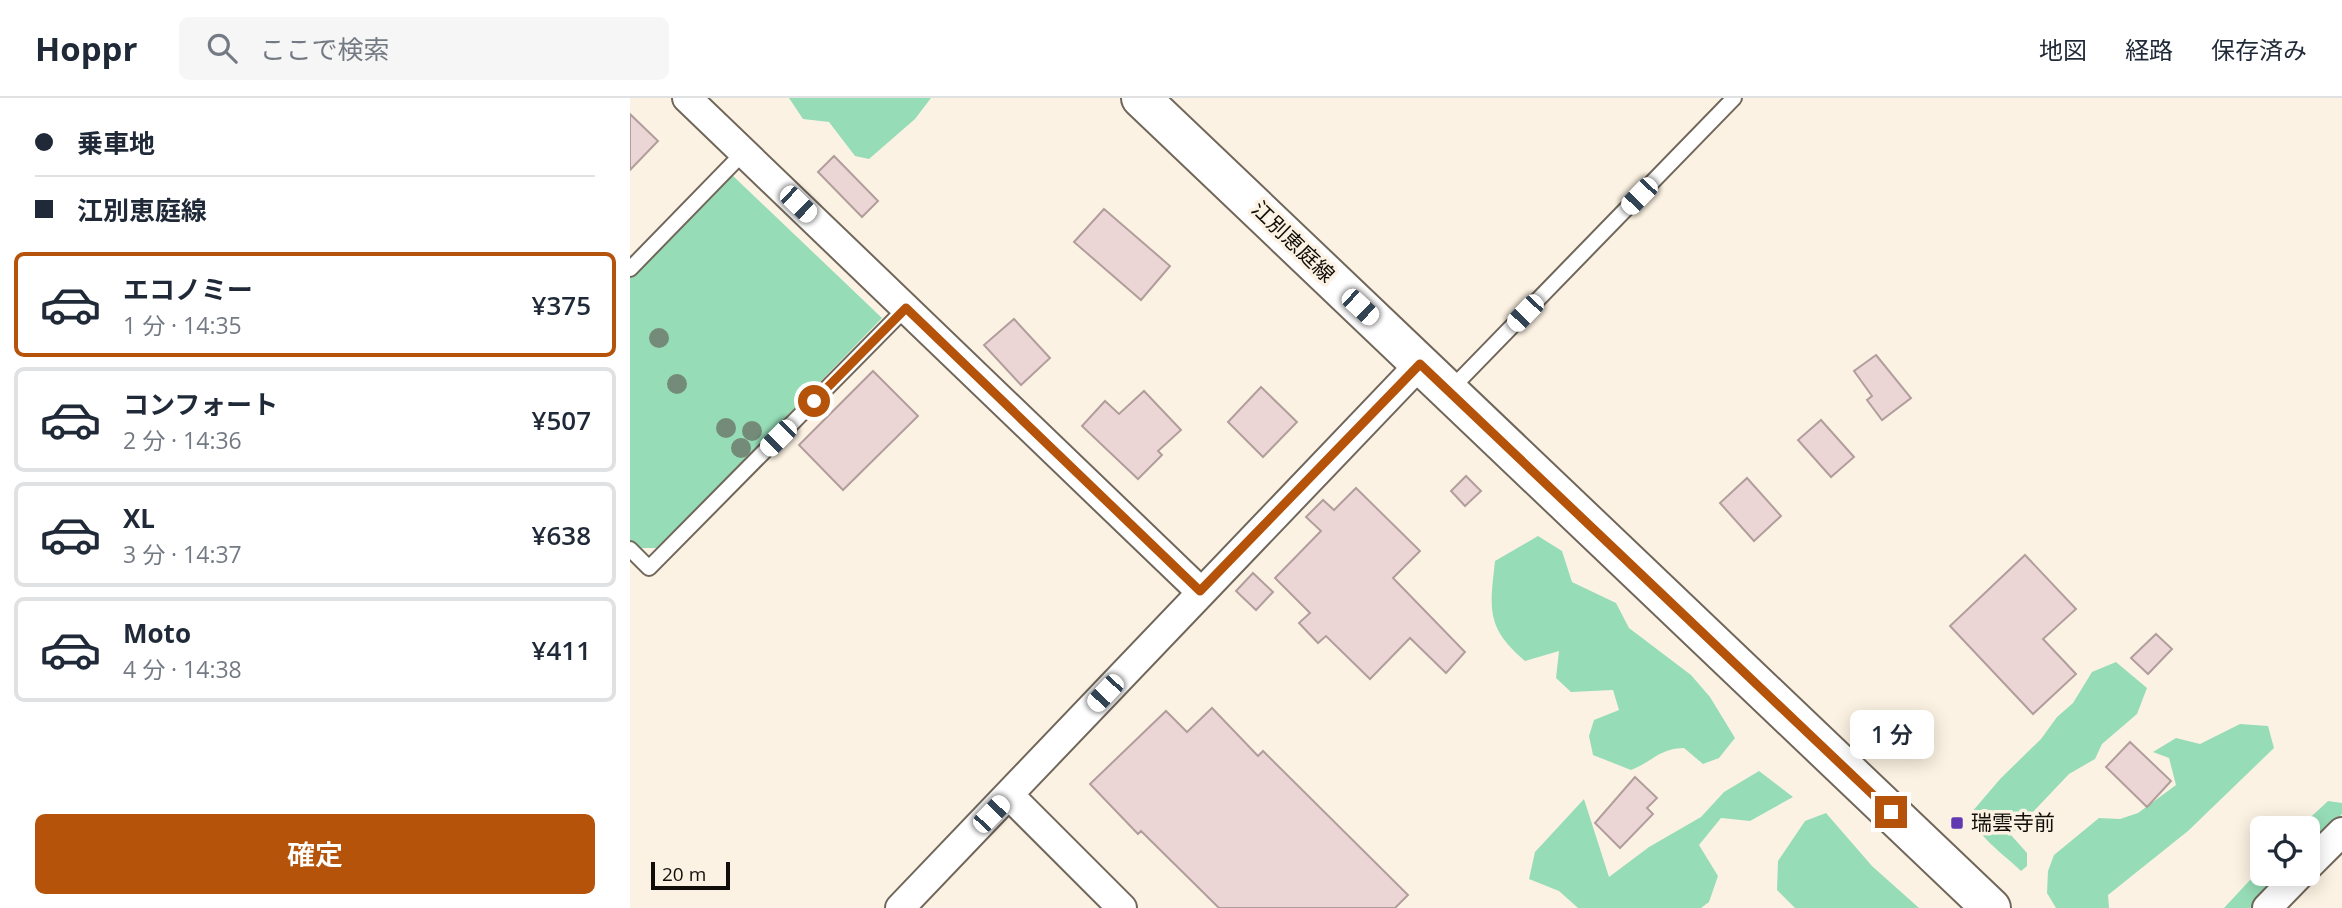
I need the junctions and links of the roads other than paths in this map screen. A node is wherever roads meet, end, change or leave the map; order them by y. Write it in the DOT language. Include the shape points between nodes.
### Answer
graph roads {
  1 [pos="687,98"];
  2 [pos="1141,98"];
  3 [pos="1734,98"];
  4 [pos="744,152"];
  5 [pos="630,269"];
  6 [pos="906,308"];
  7 [pos="1420,364"];
  8 [pos="1449,391"];
  9 [pos="630,549"];
  10 [pos="1200,591"];
  11 [pos="1009,795"];
  12 [pos="2342,832"];
  13 [pos="2320,854"];
  14 [pos="2288,886"];
  15 [pos="900,908"];
  16 [pos="1122,908"];
  17 [pos="1991,908"];
  18 [pos="2267,908"];
  1 -- 4 [label="street"];
  2 -- 7 [label="main road, 江別恵庭線"];
  3 -- 8 [label="lane"];
  4 -- 5 [label="lane"];
  4 -- 6 [label="street"];
  6 -- 9 [label="lane" via="649,568"];
  6 -- 10 [label="street"];
  7 -- 8 [label="main road, 江別恵庭線"];
  7 -- 10 [label="street"];
  8 -- 17 [label="main road, 江別恵庭線"];
  10 -- 11 [label="street"];
  11 -- 15 [label="street"];
  11 -- 16 [label="street"];
  12 -- 13 [label="street"];
  14 -- 18 [label="street"];
}
